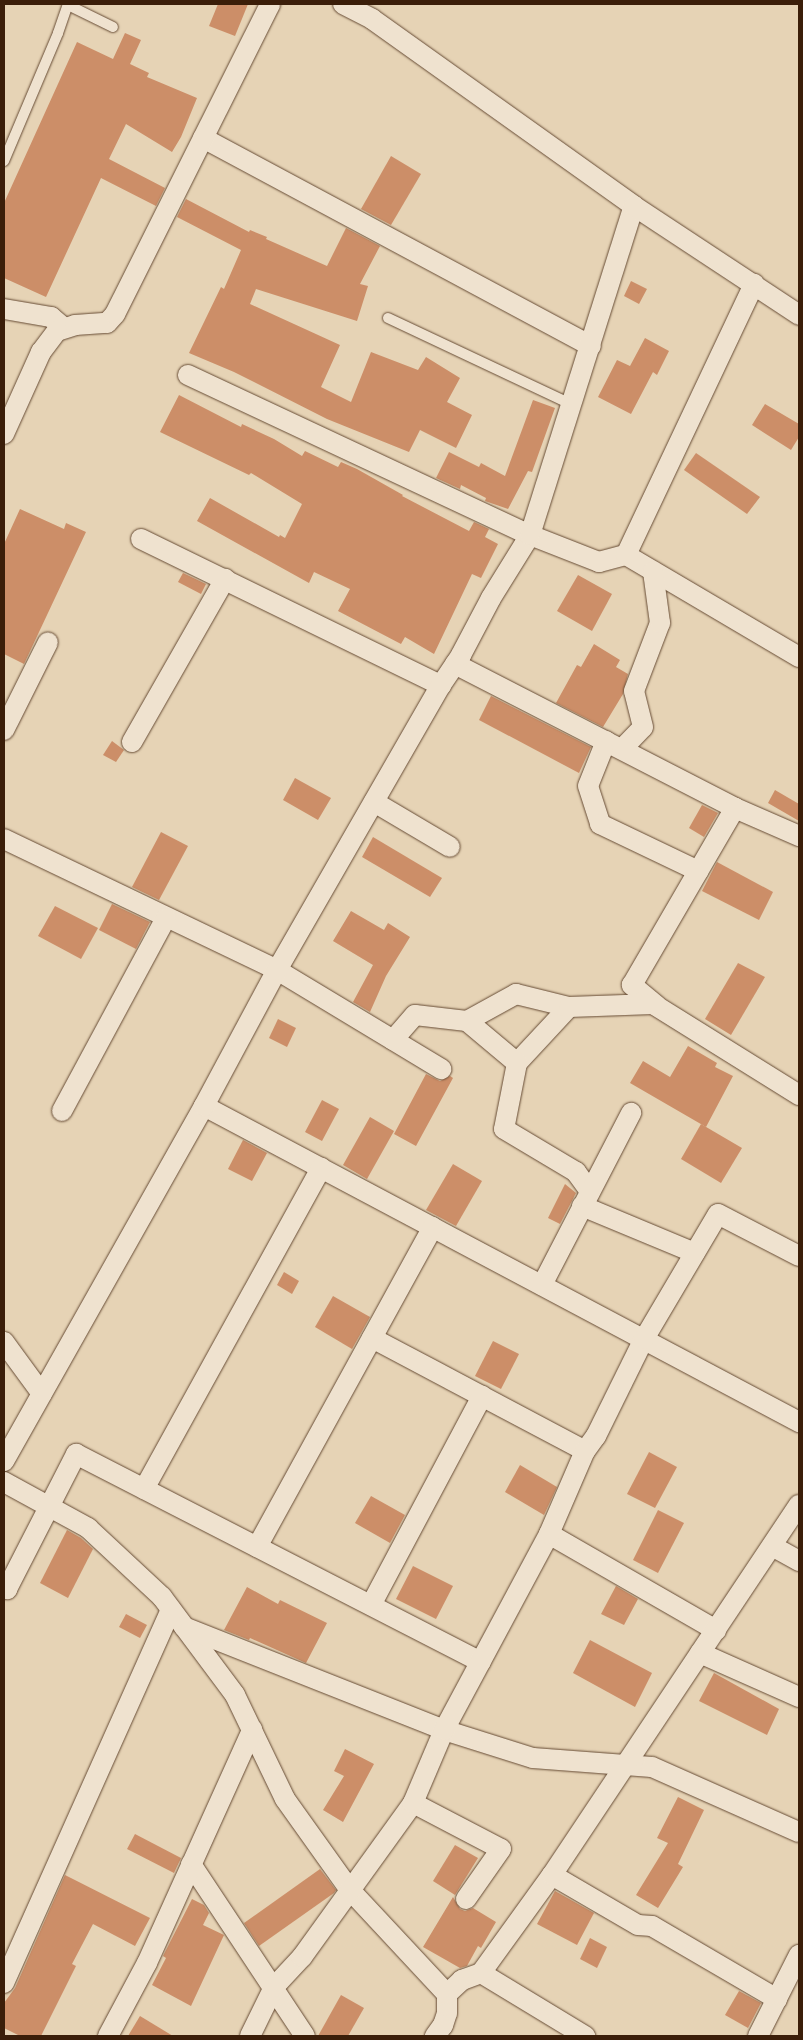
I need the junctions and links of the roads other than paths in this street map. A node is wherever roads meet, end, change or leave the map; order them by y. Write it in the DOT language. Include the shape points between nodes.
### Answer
graph roads {
  1 [pos="68,4"];
  2 [pos="270,4"];
  3 [pos="343,4"];
  4 [pos="376,11"];
  5 [pos="113,27"];
  6 [pos="203,138"];
  7 [pos="4,161"];
  8 [pos="634,206"];
  9 [pos="754,284"];
  10 [pos="4,309"];
  11 [pos="799,314"];
  12 [pos="388,318"];
  13 [pos="64,328"];
  14 [pos="591,346"];
  15 [pos="188,375"];
  16 [pos="573,405"];
  17 [pos="4,434"];
  18 [pos="530,535"];
  19 [pos="141,539"];
  20 [pos="626,555"];
  21 [pos="653,571"];
  22 [pos="225,579"];
  23 [pos="48,642"];
  24 [pos="799,657"];
  25 [pos="455,664"];
  26 [pos="441,686"];
  27 [pos="4,730"];
  28 [pos="132,742"];
  29 [pos="614,745"];
  30 [pos="374,802"];
  31 [pos="735,808"];
  32 [pos="799,836"];
  33 [pos="4,839"];
  34 [pos="450,847"];
  35 [pos="698,871"];
  36 [pos="166,918"];
  37 [pos="278,970"];
  38 [pos="657,1006"];
  39 [pos="569,1007"];
  40 [pos="467,1021"];
  41 [pos="393,1040"];
  42 [pos="517,1063"];
  43 [pos="441,1069"];
  44 [pos="799,1094"];
  45 [pos="204,1106"];
  46 [pos="62,1110"];
  47 [pos="631,1113"];
  48 [pos="321,1168"];
  49 [pos="586,1199"];
  50 [pos="433,1227"];
  51 [pos="695,1253"];
  52 [pos="799,1256"];
  53 [pos="542,1285"];
  54 [pos="372,1338"];
  55 [pos="644,1339"];
  56 [pos="4,1342"];
  57 [pos="42,1394"];
  58 [pos="482,1396"];
  59 [pos="799,1422"];
  60 [pos="584,1451"];
  61 [pos="4,1461"];
  62 [pos="4,1482"];
  63 [pos="144,1489"];
  64 [pos="799,1505"];
  65 [pos="50,1507"];
  66 [pos="549,1534"];
  67 [pos="772,1546"];
  68 [pos="257,1547"];
  69 [pos="799,1561"];
  70 [pos="4,1587"];
  71 [pos="372,1606"];
  72 [pos="171,1610"];
  73 [pos="183,1626"];
  74 [pos="716,1630"];
  75 [pos="700,1653"];
  76 [pos="481,1662"];
  77 [pos="799,1697"];
  78 [pos="252,1730"];
  79 [pos="444,1730"];
  80 [pos="626,1764"];
  81 [pos="413,1803"];
  82 [pos="799,1832"];
  83 [pos="191,1864"];
  84 [pos="552,1875"];
  85 [pos="350,1890"];
  86 [pos="466,1899"];
  87 [pos="799,1955"];
  88 [pos="481,1973"];
  89 [pos="4,1983"];
  90 [pos="274,1987"];
  91 [pos="447,1994"];
  92 [pos="776,1999"];
  93 [pos="108,2036"];
  94 [pos="250,2036"];
  95 [pos="305,2036"];
  96 [pos="435,2036"];
  97 [pos="585,2036"];
  98 [pos="758,2036"];
  1 -- 5 [label="lane"];
  1 -- 7 [label="lane"];
  2 -- 6 [label="street"];
  3 -- 4 [label="street"];
  4 -- 8 [label="street"];
  6 -- 13 [label="street" via="115,314 107,323"];
  6 -- 14 [label="street"];
  8 -- 9 [label="street"];
  8 -- 14 [label="street"];
  9 -- 11 [label="street"];
  9 -- 20 [label="street"];
  10 -- 13 [label="street" via="51,317"];
  12 -- 16 [label="lane"];
  13 -- 17 [label="street" via="57,331 41,352"];
  14 -- 16 [label="street"];
  15 -- 18 [label="street"];
  16 -- 18 [label="street"];
  18 -- 20 [label="street" via="599,562"];
  18 -- 25 [label="street"];
  19 -- 22 [label="street"];
  20 -- 21 [label="street"];
  21 -- 24 [label="street"];
  21 -- 29 [label="street" via="660,623 634,691 643,727"];
  22 -- 26 [label="street"];
  22 -- 28 [label="street"];
  23 -- 27 [label="street"];
  25 -- 26 [label="street"];
  25 -- 29 [label="street"];
  26 -- 30 [label="street"];
  29 -- 31 [label="street"];
  29 -- 35 [label="street" via="588,786 600,824"];
  30 -- 34 [label="street"];
  30 -- 37 [label="street"];
  31 -- 32 [label="street"];
  31 -- 35 [label="street"];
  33 -- 36 [label="street"];
  35 -- 38 [label="street" via="632,985"];
  36 -- 37 [label="street"];
  36 -- 46 [label="street"];
  37 -- 41 [label="street"];
  37 -- 45 [label="street"];
  38 -- 39 [label="street"];
  38 -- 44 [label="street"];
  39 -- 40 [label="street" via="516,994"];
  39 -- 42 [label="street"];
  40 -- 41 [label="street" via="415,1015"];
  40 -- 42 [label="street"];
  41 -- 43 [label="street"];
  42 -- 49 [label="street" via="504,1129 576,1172"];
  45 -- 48 [label="street"];
  45 -- 57 [label="street"];
  47 -- 49 [label="street"];
  48 -- 50 [label="street"];
  48 -- 63 [label="street"];
  49 -- 51 [label="street"];
  49 -- 53 [label="street"];
  50 -- 53 [label="street"];
  50 -- 54 [label="street"];
  51 -- 52 [label="street" via="718,1214"];
  51 -- 55 [label="street"];
  53 -- 55 [label="street"];
  54 -- 58 [label="street"];
  54 -- 68 [label="street"];
  55 -- 59 [label="street"];
  55 -- 60 [label="street" via="596,1436"];
  56 -- 57 [label="street"];
  57 -- 61 [label="street"];
  58 -- 60 [label="street"];
  58 -- 71 [label="street"];
  60 -- 66 [label="street"];
  62 -- 65 [label="street"];
  63 -- 65 [label="street" via="76,1454"];
  63 -- 68 [label="street"];
  64 -- 67 [label="street"];
  65 -- 70 [label="street" via="7,1588"];
  65 -- 72 [label="street" via="88,1528 162,1597"];
  66 -- 74 [label="street"];
  66 -- 76 [label="street"];
  67 -- 69 [label="street"];
  67 -- 74 [label="street"];
  68 -- 71 [label="street"];
  71 -- 76 [label="street"];
  72 -- 73 [label="street"];
  72 -- 89 [label="street"];
  73 -- 78 [label="street" via="235,1695"];
  73 -- 79 [label="street"];
  74 -- 75 [label="street"];
  75 -- 77 [label="street"];
  75 -- 80 [label="street"];
  76 -- 79 [label="street"];
  78 -- 83 [label="street"];
  78 -- 85 [label="street" via="285,1799"];
  79 -- 80 [label="street" via="533,1758"];
  79 -- 81 [label="street"];
  80 -- 82 [label="street" via="652,1767"];
  80 -- 84 [label="street"];
  81 -- 85 [label="street"];
  81 -- 86 [label="street" via="501,1849"];
  83 -- 90 [label="street"];
  83 -- 93 [label="street" via="147,1963"];
  84 -- 88 [label="street"];
  84 -- 92 [label="street" via="638,1925 652,1926"];
  85 -- 90 [label="street" via="302,1957"];
  85 -- 91 [label="street"];
  87 -- 92 [label="street"];
  88 -- 91 [label="street" via="462,1980"];
  88 -- 97 [label="street"];
  90 -- 94 [label="street"];
  90 -- 95 [label="street"];
  91 -- 96 [label="street" via="444,2025"];
  92 -- 98 [label="street"];
}
